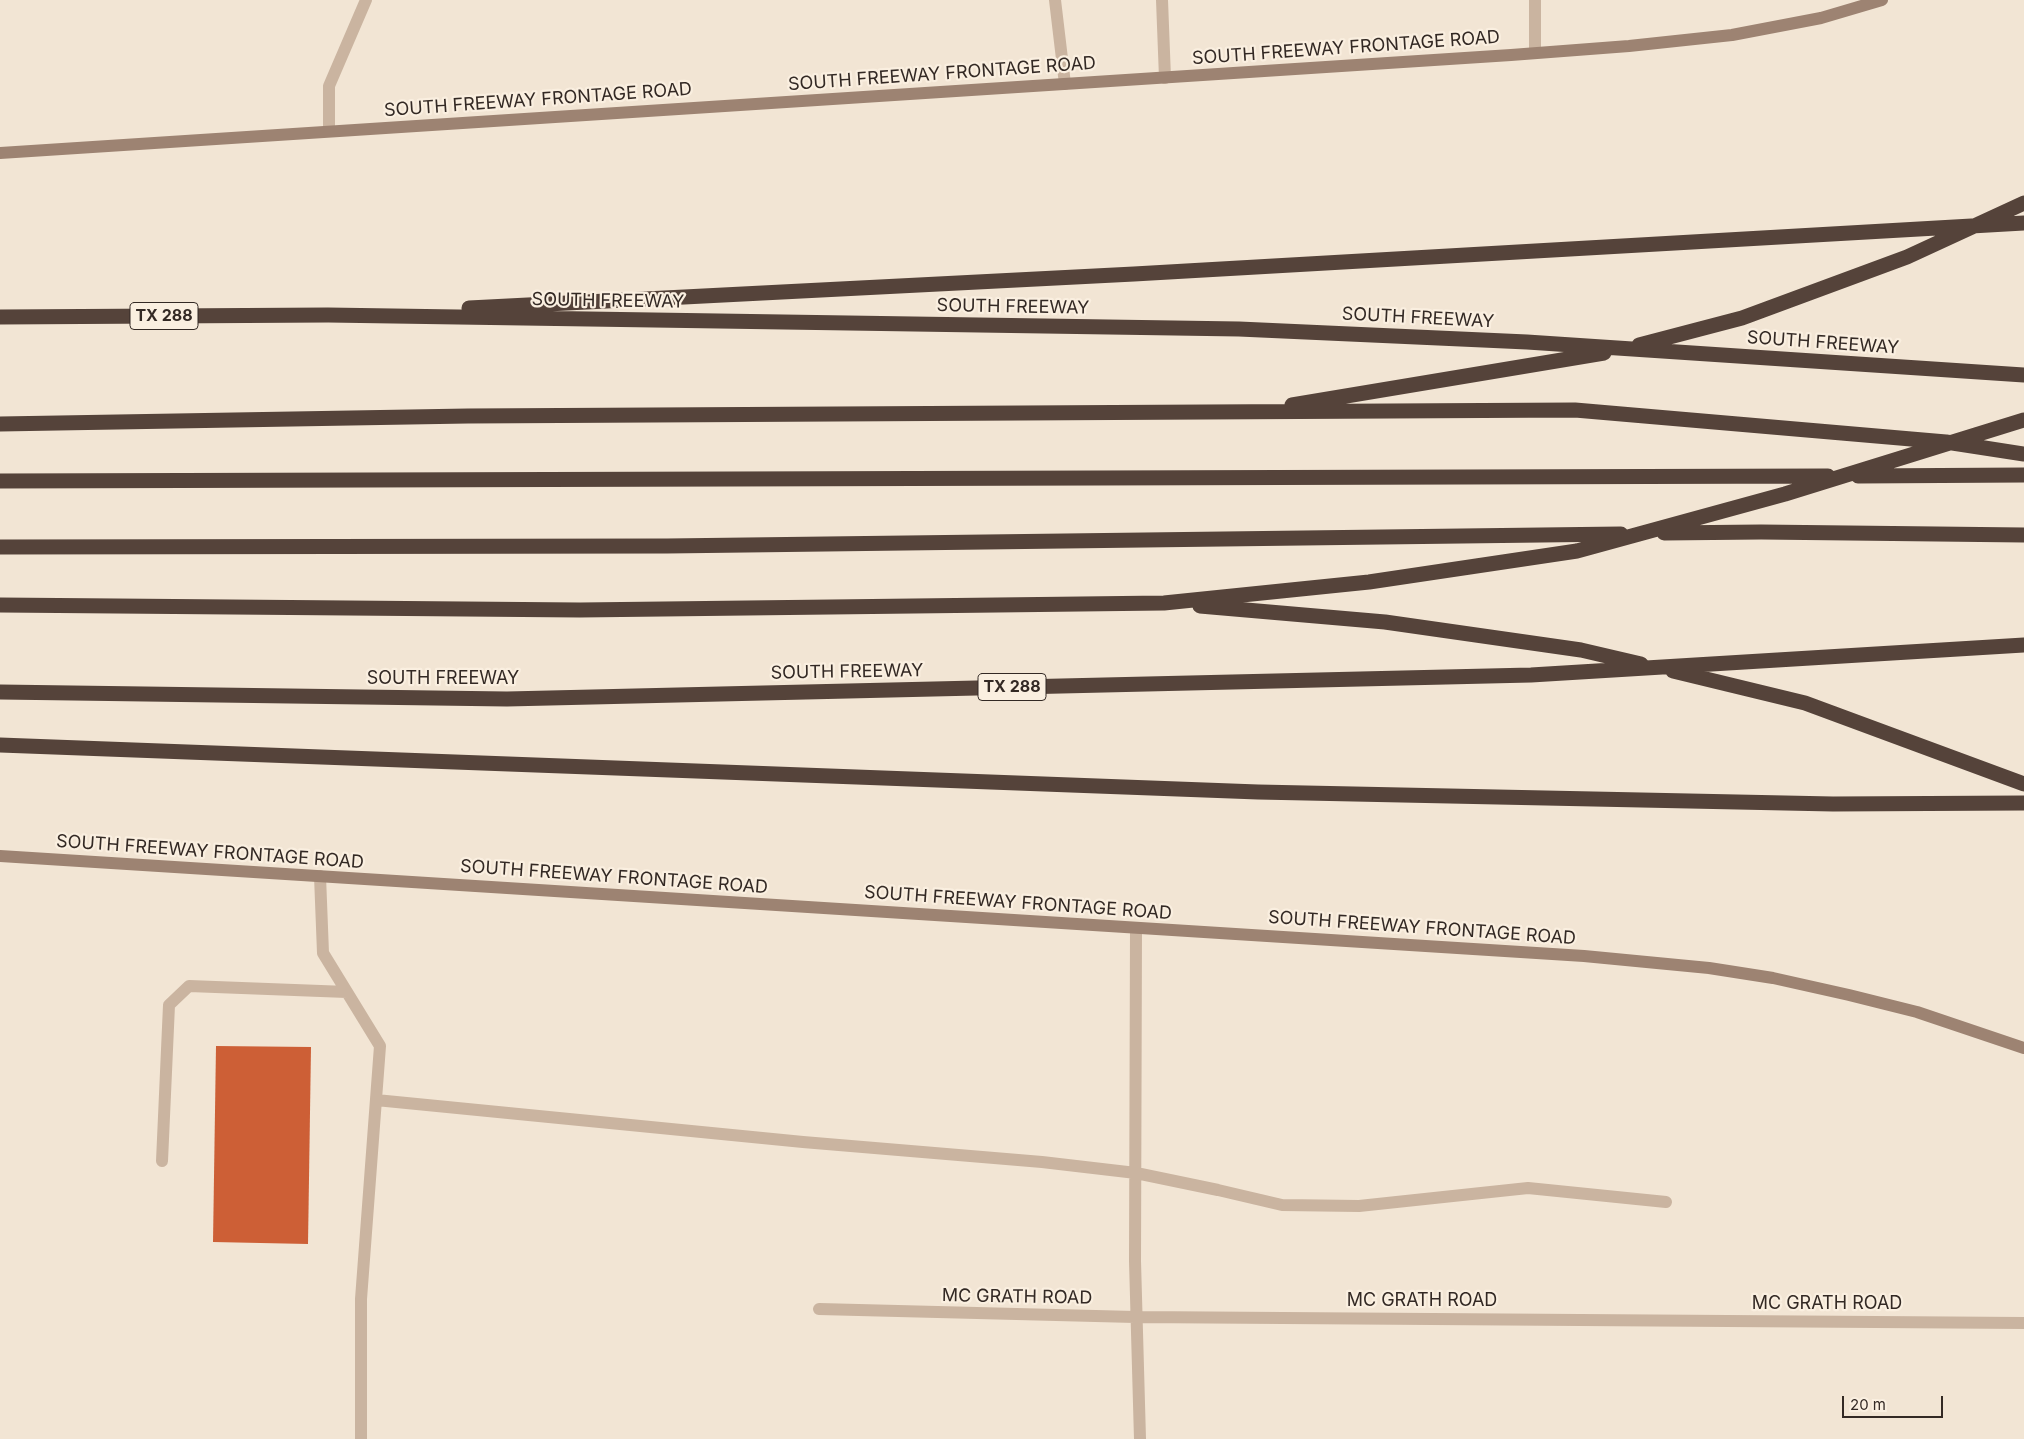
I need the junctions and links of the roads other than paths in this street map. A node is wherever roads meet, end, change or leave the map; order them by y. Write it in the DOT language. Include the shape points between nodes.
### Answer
graph roads {
  1 [pos="366,0"];
  2 [pos="1055,0"];
  3 [pos="1162,0"];
  4 [pos="1535,0"];
  5 [pos="1882,0"];
  6 [pos="1536,53"];
  7 [pos="1165,78"];
  8 [pos="1065,84"];
  9 [pos="329,131"];
  10 [pos="0,153"];
  11 [pos="2024,203"];
  12 [pos="2024,223"];
  13 [pos="328,315"];
  14 [pos="0,317"];
  15 [pos="2024,375"];
  16 [pos="1243,413"];
  17 [pos="2024,420"];
  18 [pos="0,424"];
  19 [pos="2024,454"];
  20 [pos="2024,475"];
  21 [pos="0,481"];
  22 [pos="2024,535"];
  23 [pos="0,547"];
  24 [pos="1164,602"];
  25 [pos="0,605"];
  26 [pos="2024,645"];
  27 [pos="0,692"];
  28 [pos="0,745"];
  29 [pos="2024,784"];
  30 [pos="2024,802"];
  31 [pos="0,856"];
  32 [pos="320,876"];
  33 [pos="1136,928"];
  34 [pos="347,992"];
  35 [pos="2024,1048"];
  36 [pos="376,1100"];
  37 [pos="162,1161"];
  38 [pos="1136,1173"];
  39 [pos="1666,1202"];
  40 [pos="819,1310"];
  41 [pos="1135,1317"];
  42 [pos="2024,1323"];
  43 [pos="361,1439"];
  44 [pos="1140,1439"];
  1 -- 9 [label="lane" via="329,86"];
  2 -- 8 [label="lane"];
  3 -- 7 [label="lane"];
  4 -- 6 [label="lane"];
  5 -- 6 [label="main road, SOUTH FREEWAY FRONTAGE ROAD" via="1821,18 1732,36"];
  6 -- 7 [label="main road, SOUTH FREEWAY FRONTAGE ROAD"];
  7 -- 8 [label="main road, SOUTH FREEWAY FRONTAGE ROAD"];
  8 -- 9 [label="main road, SOUTH FREEWAY FRONTAGE ROAD"];
  9 -- 10 [label="main road, SOUTH FREEWAY FRONTAGE ROAD"];
  11 -- 16 [label="highway" via="1907,256 1742,318 1610,352"];
  12 -- 13 [label="highway" via="1134,274"];
  13 -- 14 [label="highway, SOUTH FREEWAY / TX 288"];
  13 -- 15 [label="highway, SOUTH FREEWAY / TX 288" via="1238,329 1527,342"];
  16 -- 18 [label="highway" via="478,416"];
  16 -- 19 [label="highway" via="1575,410 1946,442"];
  17 -- 24 [label="highway" via="1785,494 1577,551 1369,582"];
  20 -- 21 [label="highway"];
  22 -- 23 [label="highway" via="1761,532 667,546"];
  24 -- 25 [label="highway" via="580,610"];
  24 -- 29 [label="highway" via="1384,622 1581,650 1805,703"];
  26 -- 27 [label="highway, SOUTH FREEWAY / TX 288" via="1521,676 507,699"];
  28 -- 30 [label="highway" via="1258,792 1833,804"];
  31 -- 32 [label="main road, SOUTH FREEWAY FRONTAGE ROAD"];
  32 -- 33 [label="main road, SOUTH FREEWAY FRONTAGE ROAD"];
  32 -- 34 [label="lane" via="323,953"];
  33 -- 35 [label="main road, SOUTH FREEWAY FRONTAGE ROAD" via="1584,956 1709,968 1850,994"];
  33 -- 38 [label="lane"];
  34 -- 36 [label="lane" via="380,1046"];
  34 -- 37 [label="lane" via="189,986 169,1006"];
  36 -- 38 [label="lane"];
  36 -- 43 [label="lane" via="361,1298"];
  38 -- 39 [label="lane" via="1282,1205 1359,1206 1528,1188"];
  38 -- 41 [label="lane"];
  40 -- 41 [label="lane, MC GRATH ROAD"];
  41 -- 42 [label="lane, MC GRATH ROAD"];
  41 -- 44 [label="lane"];
}
